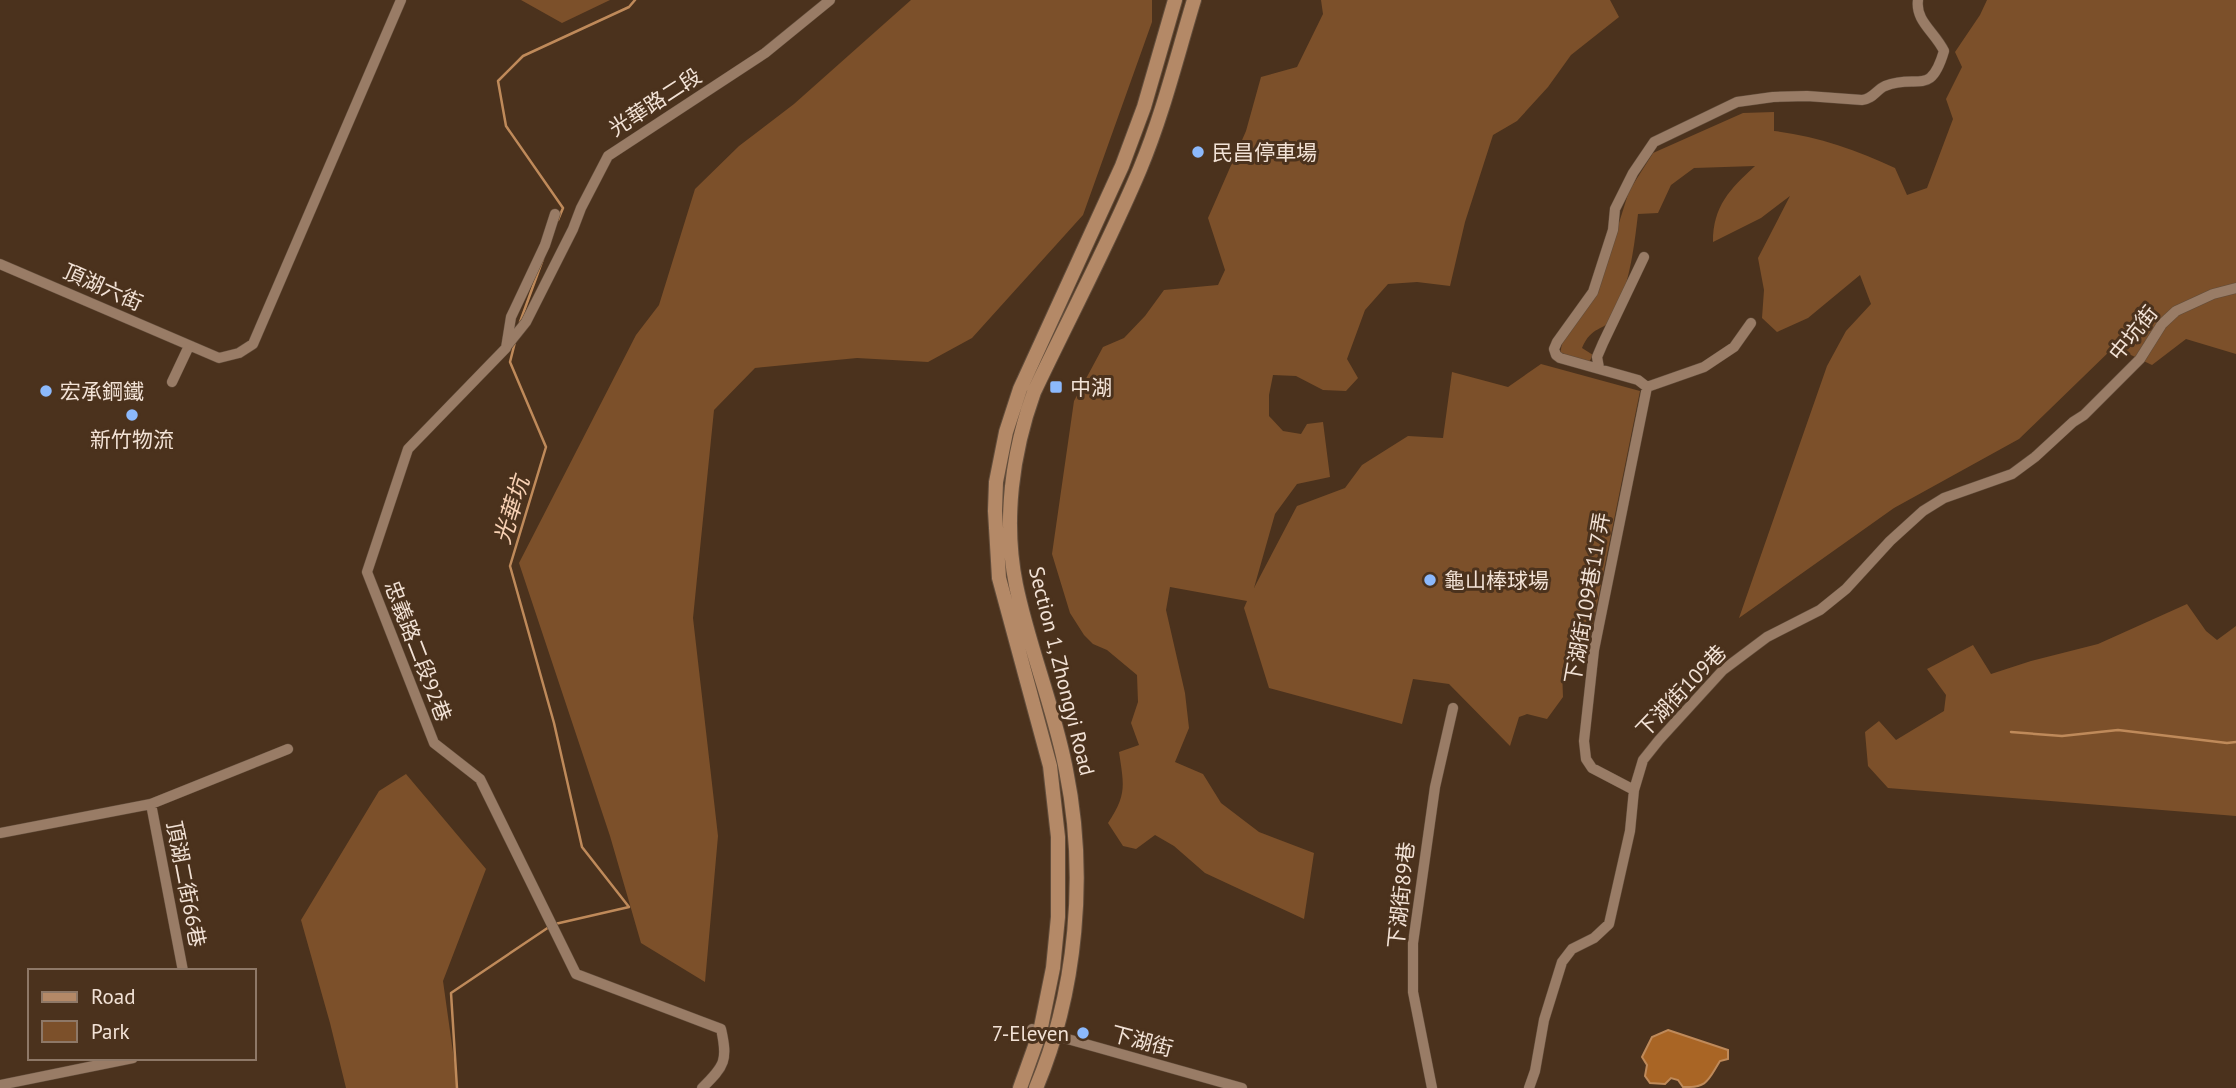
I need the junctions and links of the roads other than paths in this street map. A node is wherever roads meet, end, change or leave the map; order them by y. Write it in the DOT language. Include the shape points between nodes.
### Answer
graph roads {
  1 [pos="401,0"];
  2 [pos="830,0"];
  3 [pos="1175,0"];
  4 [pos="1194,0"];
  5 [pos="1918,0"];
  6 [pos="555,214"];
  7 [pos="1095,219"];
  8 [pos="1118,230"];
  9 [pos="1644,257"];
  10 [pos="0,264"];
  11 [pos="2236,288"];
  12 [pos="1751,323"];
  13 [pos="189,346"];
  14 [pos="506,348"];
  15 [pos="1599,368"];
  16 [pos="172,383"];
  17 [pos="1647,387"];
  18 [pos="2073,422"];
  19 [pos="1040,697"];
  20 [pos="1453,708"];
  21 [pos="288,749"];
  22 [pos="1634,790"];
  23 [pos="151,804"];
  24 [pos="0,833"];
  25 [pos="183,969"];
  26 [pos="1036,1030"];
  27 [pos="1055,1037"];
  28 [pos="123,1060"];
  29 [pos="0,1085"];
  30 [pos="1020,1087"];
  31 [pos="702,1088"];
  32 [pos="1036,1088"];
  33 [pos="1242,1088"];
  34 [pos="1432,1088"];
  35 [pos="1529,1088"];
  1 -- 13 [label="street, 頂湖六街" via="253,345 219,358"];
  2 -- 14 [label="street, 光華路二段" via="765,52 608,156 527,323"];
  3 -- 7 [label="main road, Section 1, Zhongyi Road" via="1136,131"];
  4 -- 8 [label="main road, Section 1, Zhongyi Road"];
  5 -- 15 [label="street" via="1921,19 1944,51 1935,74 1926,81 1883,87 1863,100 1807,96 1737,102 1654,142 1615,208 1613,230 1593,292 1555,349 1560,358"];
  6 -- 14 [label="street" via="511,317"];
  7 -- 8 [label="main road"];
  7 -- 19 [label="main road, Section 1, Zhongyi Road" via="1020,388 996,482 999,578"];
  8 -- 19 [label="main road, Section 1, Zhongyi Road" via="1034,392 1011,486 1016,584"];
  9 -- 15 [label="street" via="1602,343"];
  10 -- 13 [label="street, 頂湖六街"];
  11 -- 18 [label="street, 中坑街" via="2176,311 2140,359"];
  12 -- 17 [label="street" via="1734,347 1704,367"];
  13 -- 16 [label="street"];
  14 -- 31 [label="street, 忠義路二段92巷" via="408,449 367,572 434,743 480,779 576,974 721,1029 726,1051 718,1073"];
  15 -- 17 [label="street"];
  17 -- 22 [label="street, 下湖街109巷117弄" via="1594,650 1584,751 1592,768"];
  18 -- 22 [label="street, 下湖街109巷" via="2012,474 1944,498 1923,511 1820,610 1767,637 1723,670 1643,760"];
  19 -- 26 [label="main road, Section 1, Zhongyi Road" via="1058,837 1055,948"];
  19 -- 27 [label="main road, Section 1, Zhongyi Road" via="1058,733 1072,804 1076,878 1070,962"];
  20 -- 34 [label="street, 下湖街89巷" via="1434,788 1413,943 1413,992"];
  21 -- 23 [label="street"];
  22 -- 35 [label="street, 下湖街109巷" via="1630,831 1609,924 1572,949 1562,962"];
  23 -- 24 [label="street"];
  23 -- 25 [label="street, 頂湖二街66巷"];
  26 -- 27 [label="street, 下湖街"];
  26 -- 30 [label="main road, Section 1, Zhongyi Road"];
  27 -- 32 [label="main road, Section 1, Zhongyi Road"];
  27 -- 33 [label="street, 下湖街"];
  28 -- 29 [label="street"];
}
